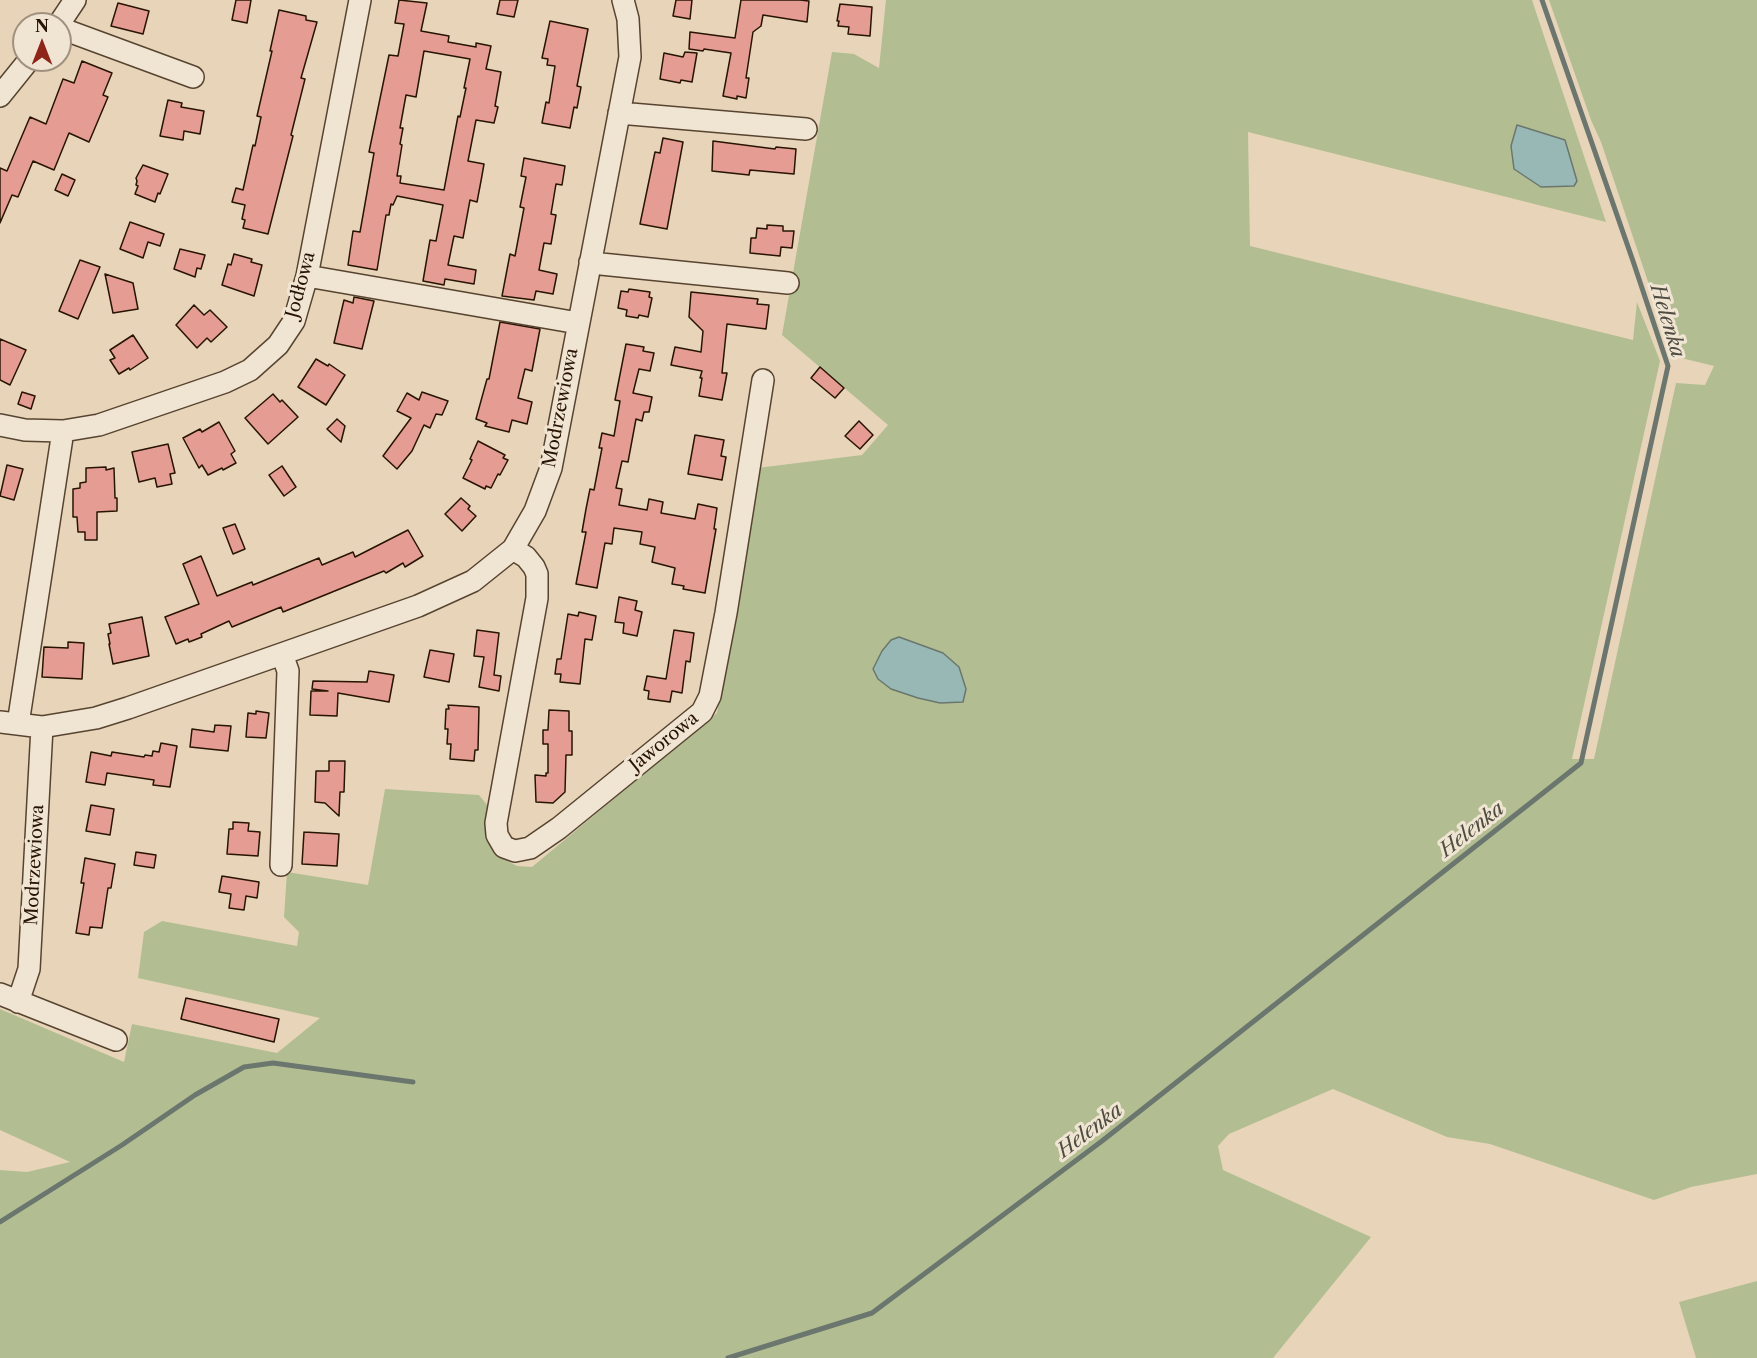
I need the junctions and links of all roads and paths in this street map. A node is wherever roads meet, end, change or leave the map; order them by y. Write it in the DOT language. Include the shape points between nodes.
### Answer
graph roads {
  1 [pos="360,0"];
  2 [pos="623,0"];
  3 [pos="72,31"];
  4 [pos="19,72"];
  5 [pos="193,77"];
  6 [pos="0,96"];
  7 [pos="619,113"];
  8 [pos="806,129"];
  9 [pos="590,262"];
  10 [pos="307,276"];
  11 [pos="788,283"];
  12 [pos="578,323"];
  13 [pos="763,380"];
  14 [pos="0,424"];
  15 [pos="63,431"];
  16 [pos="513,549"];
  17 [pos="282,654"];
  18 [pos="9,723"];
  19 [pos="42,727"];
  20 [pos="281,865"];
  21 [pos="9,998"];
  22 [pos="116,1040"];
  1 -- 10 [label="street, Jodłowa"];
  2 -- 7 [label="street, Modrzewiowa" via="630,57"];
  3 -- 5 [label="street"];
  4 -- 6 [label="street"];
  7 -- 8 [label="street"];
  7 -- 9 [label="street, Modrzewiowa"];
  9 -- 11 [label="street"];
  9 -- 12 [label="street, Modrzewiowa"];
  10 -- 12 [label="street"];
  10 -- 15 [label="street, Jodłowa" via="294,321 278,345 249,370 225,382 99,424"];
  12 -- 16 [label="street, Modrzewiowa" via="550,468 535,511"];
  13 -- 16 [label="street, Jaworowa" via="726,613 710,696 702,712 559,828 530,848 515,851 504,847 496,823 537,598 537,574 526,557"];
  14 -- 15 [label="street, Jodłowa" via="25,430"];
  15 -- 18 [label="street"];
  16 -- 17 [label="street, Modrzewiowa" via="473,581 418,606"];
  17 -- 19 [label="street, Modrzewiowa" via="107,714"];
  17 -- 20 [label="street" via="288,671"];
  18 -- 19 [label="street, Modrzewiowa"];
  19 -- 21 [label="street, Modrzewiowa" via="29,969"];
  21 -- 22 [label="street"];
}
